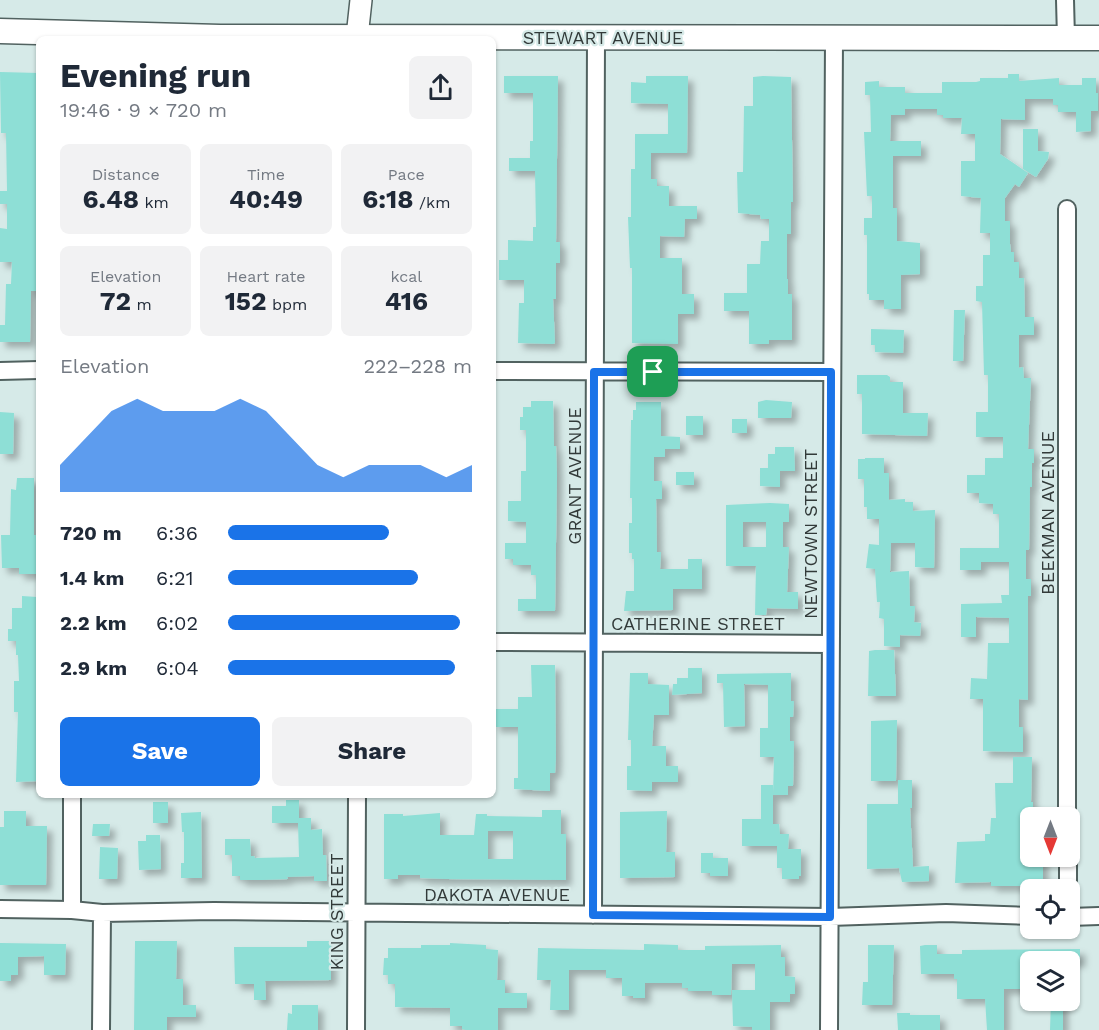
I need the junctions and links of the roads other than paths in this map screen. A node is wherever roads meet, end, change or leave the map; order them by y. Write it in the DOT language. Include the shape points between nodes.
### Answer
graph roads {
  1 [pos="361,0"];
  2 [pos="1065,0"];
  3 [pos="0,32"];
  4 [pos="61,36"];
  5 [pos="357,36"];
  6 [pos="496,38"];
  7 [pos="596,38"];
  8 [pos="834,38"];
  9 [pos="1066,38"];
  10 [pos="1099,38"];
  11 [pos="1067,209"];
  12 [pos="36,370"];
  13 [pos="0,371"];
  14 [pos="496,371"];
  15 [pos="594,372"];
  16 [pos="831,372"];
  17 [pos="496,642"];
  18 [pos="594,643"];
  19 [pos="830,644"];
  20 [pos="72,798"];
  21 [pos="357,798"];
  22 [pos="1068,807"];
  23 [pos="0,909"];
  24 [pos="72,910"];
  25 [pos="102,913"];
  26 [pos="356,914"];
  27 [pos="593,915"];
  28 [pos="1020,916"];
  29 [pos="1099,916"];
  30 [pos="830,917"];
  31 [pos="1080,917"];
  32 [pos="101,1030"];
  33 [pos="356,1030"];
  34 [pos="829,1030"];
  1 -- 5 [label="street"];
  2 -- 9 [label="street"];
  3 -- 4 [label="main road, STEWART AVENUE"];
  6 -- 7 [label="main road, STEWART AVENUE"];
  7 -- 8 [label="main road, STEWART AVENUE"];
  7 -- 15 [label="street, GRANT AVENUE"];
  8 -- 9 [label="main road, STEWART AVENUE"];
  8 -- 16 [label="street, NEWTOWN STREET"];
  9 -- 10 [label="main road, STEWART AVENUE"];
  11 -- 22 [label="street, BEEKMAN AVENUE"];
  12 -- 13 [label="street"];
  14 -- 15 [label="street"];
  15 -- 16 [label="street"];
  15 -- 18 [label="street, GRANT AVENUE"];
  16 -- 19 [label="street, NEWTOWN STREET"];
  17 -- 18 [label="street, CATHERINE STREET"];
  18 -- 19 [label="street, CATHERINE STREET"];
  18 -- 27 [label="street, GRANT AVENUE"];
  19 -- 30 [label="street, NEWTOWN STREET"];
  20 -- 24 [label="street"];
  21 -- 26 [label="street, KING STREET"];
  23 -- 24 [label="street, DAKOTA AVENUE"];
  24 -- 25 [label="street, DAKOTA AVENUE"];
  25 -- 26 [label="street, DAKOTA AVENUE"];
  25 -- 32 [label="street"];
  26 -- 27 [label="street, DAKOTA AVENUE"];
  26 -- 33 [label="street, KING STREET"];
  27 -- 30 [label="street, DAKOTA AVENUE"];
  28 -- 30 [label="street, DAKOTA AVENUE" via="946,913"];
  29 -- 31 [label="street"];
  30 -- 34 [label="street, NEWTOWN STREET"];
}
